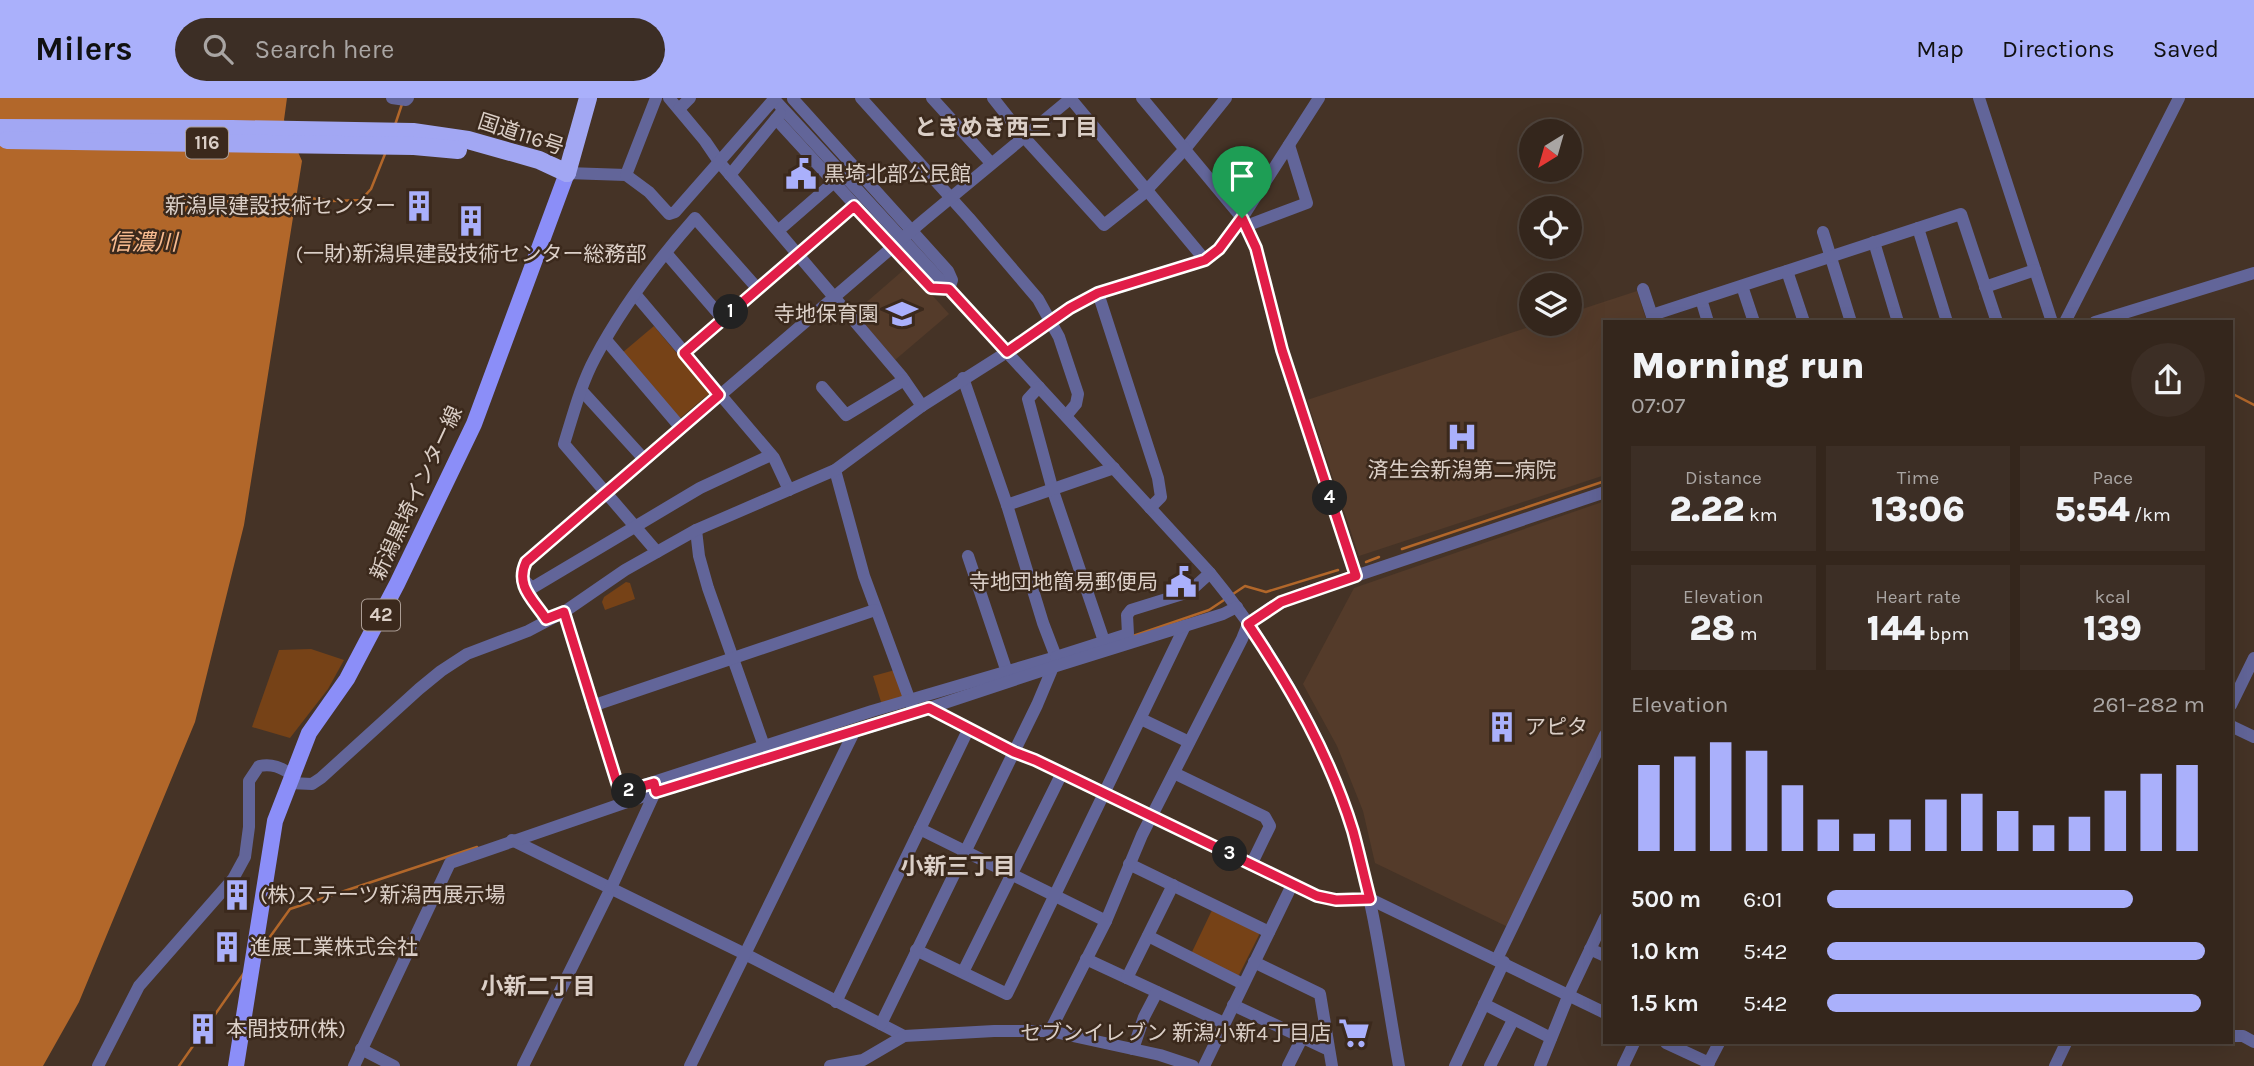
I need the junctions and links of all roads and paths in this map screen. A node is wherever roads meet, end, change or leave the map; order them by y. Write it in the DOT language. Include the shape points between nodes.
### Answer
graph roads {
  1 [pos="392,98"];
  2 [pos="408,98"];
  3 [pos="588,98"];
  4 [pos="656,98"];
  5 [pos="669,98"];
  6 [pos="690,98"];
  7 [pos="774,98"];
  8 [pos="861,98"];
  9 [pos="932,98"];
  10 [pos="993,98"];
  11 [pos="1070,98"];
  12 [pos="1142,98"];
  13 [pos="1319,98"];
  14 [pos="1979,98"];
  15 [pos="2179,98"];
  16 [pos="794,99"];
  17 [pos="1223,99"];
  18 [pos="679,109"];
  19 [pos="776,119"];
  20 [pos="0,128"];
  21 [pos="1023,136"];
  22 [pos="414,139"];
  23 [pos="0,140"];
  24 [pos="1289,145"];
  25 [pos="1185,149"];
  26 [pos="720,163"];
  27 [pos="991,163"];
  28 [pos="567,173"];
  29 [pos="626,175"];
  30 [pos="730,175"];
  31 [pos="834,183"];
  32 [pos="1148,189"];
  33 [pos="951,197"];
  34 [pos="854,206"];
  35 [pos="1244,222"];
  36 [pos="1918,228"];
  37 [pos="779,230"];
  38 [pos="913,230"];
  39 [pos="1823,232"];
  40 [pos="1874,242"];
  41 [pos="893,247"];
  42 [pos="666,253"];
  43 [pos="797,253"];
  44 [pos="1831,257"];
  45 [pos="1205,260"];
  46 [pos="2035,270"];
  47 [pos="1787,271"];
  48 [pos="2254,273"];
  49 [pos="1742,286"];
  50 [pos="1985,287"];
  51 [pos="757,288"];
  52 [pos="949,289"];
  53 [pos="1643,289"];
  54 [pos="1098,293"];
  55 [pos="635,294"];
  56 [pos="835,298"];
  57 [pos="1701,299"];
  58 [pos="723,318"];
  59 [pos="1653,318"];
  60 [pos="1707,320"];
  61 [pos="1753,320"];
  62 [pos="1803,320"];
  63 [pos="1850,320"];
  64 [pos="1897,320"];
  65 [pos="1946,320"];
  66 [pos="1996,320"];
  67 [pos="2051,320"];
  68 [pos="2066,320"];
  69 [pos="2101,320"];
  70 [pos="1052,321"];
  71 [pos="606,340"];
  72 [pos="1007,352"];
  73 [pos="684,353"];
  74 [pos="964,378"];
  75 [pos="904,380"];
  76 [pos="822,387"];
  77 [pos="1039,387"];
  78 [pos="582,391"];
  79 [pos="719,395"];
  80 [pos="922,405"];
  81 [pos="1066,416"];
  82 [pos="681,428"];
  83 [pos="771,455"];
  84 [pos="644,460"];
  85 [pos="1114,468"];
  86 [pos="835,470"];
  87 [pos="789,490"];
  88 [pos="1053,491"];
  89 [pos="606,493"];
  90 [pos="1603,493"];
  91 [pos="1007,505"];
  92 [pos="1150,508"];
  93 [pos="635,527"];
  94 [pos="696,530"];
  95 [pos="657,552"];
  96 [pos="968,556"];
  97 [pos="1210,573"];
  98 [pos="1356,576"];
  99 [pos="522,578"];
  100 [pos="1237,607"];
  101 [pos="875,610"];
  102 [pos="564,612"];
  103 [pos="546,619"];
  104 [pos="1248,624"];
  105 [pos="1185,626"];
  106 [pos="1104,641"];
  107 [pos="734,658"];
  108 [pos="2254,658"];
  109 [pos="1055,662"];
  110 [pos="1007,672"];
  111 [pos="2233,701"];
  112 [pos="592,706"];
  113 [pos="911,707"];
  114 [pos="929,708"];
  115 [pos="1141,719"];
  116 [pos="2233,727"];
  117 [pos="968,728"];
  118 [pos="854,732"];
  119 [pos="2254,737"];
  120 [pos="1603,739"];
  121 [pos="1189,742"];
  122 [pos="764,746"];
  123 [pos="1014,752"];
  124 [pos="1062,773"];
  125 [pos="1174,773"];
  126 [pos="291,779"];
  127 [pos="655,788"];
  128 [pos="1105,793"];
  129 [pos="1152,816"];
  130 [pos="920,829"];
  131 [pos="512,840"];
  132 [pos="965,851"];
  133 [pos="1129,864"];
  134 [pos="1251,864"];
  135 [pos="1011,874"];
  136 [pos="1173,885"];
  137 [pos="1292,885"];
  138 [pos="611,888"];
  139 [pos="1055,896"];
  140 [pos="1370,899"];
  141 [pos="1106,921"];
  142 [pos="1603,922"];
  143 [pos="1269,932"];
  144 [pos="1148,936"];
  145 [pos="1590,949"];
  146 [pos="916,950"];
  147 [pos="745,954"];
  148 [pos="1603,956"];
  149 [pos="1086,959"];
  150 [pos="1501,960"];
  151 [pos="1254,962"];
  152 [pos="963,972"];
  153 [pos="1127,978"];
  154 [pos="1243,984"];
  155 [pos="1157,992"];
  156 [pos="1569,994"];
  157 [pos="836,1002"];
  158 [pos="1484,1004"];
  159 [pos="1233,1005"];
  160 [pos="1603,1012"];
  161 [pos="1513,1020"];
  162 [pos="1224,1023"];
  163 [pos="881,1024"];
  164 [pos="1050,1031"];
  165 [pos="904,1036"];
  166 [pos="2235,1036"];
  167 [pos="1302,1038"];
  168 [pos="1551,1038"];
  169 [pos="2254,1042"];
  170 [pos="1634,1044"];
  171 [pos="1668,1044"];
  172 [pos="1718,1044"];
  173 [pos="2066,1044"];
  174 [pos="361,1049"];
  175 [pos="1133,1049"];
  176 [pos="1329,1050"];
  177 [pos="865,1063"];
  178 [pos="1708,1065"];
  179 [pos="98,1066"];
  180 [pos="236,1066"];
  181 [pos="354,1066"];
  182 [pos="394,1066"];
  183 [pos="523,1066"];
  184 [pos="690,1066"];
  185 [pos="830,1066"];
  186 [pos="1193,1066"];
  187 [pos="1204,1066"];
  188 [pos="1288,1066"];
  189 [pos="1332,1066"];
  190 [pos="1399,1066"];
  191 [pos="1455,1066"];
  192 [pos="1490,1066"];
  193 [pos="1540,1066"];
  194 [pos="1623,1066"];
  195 [pos="2055,1066"];
  1 -- 2 [label="street"];
  3 -- 28 [label="highway, 国道116号"];
  4 -- 29 [label="street"];
  5 -- 18 [label="street"];
  6 -- 18 [label="street"];
  7 -- 26 [label="street"];
  7 -- 52 [label="street"];
  8 -- 33 [label="street"];
  9 -- 27 [label="street"];
  10 -- 21 [label="street"];
  11 -- 21 [label="street"];
  11 -- 32 [label="street"];
  12 -- 25 [label="street"];
  13 -- 24 [label="street"];
  14 -- 46 [label="street"];
  15 -- 68 [label="street"];
  16 -- 19 [label="street"];
  16 -- 38 [label="street"];
  17 -- 25 [label="street"];
  18 -- 26 [label="street"];
  19 -- 30 [label="street"];
  19 -- 31 [label="street"];
  20 -- 22 [label="highway, 国道116号 / 116" via="218,128"];
  21 -- 27 [label="street"];
  21 -- 32 [label="street" via="1104,225"];
  22 -- 23 [label="highway, 国道116号 / 116"];
  22 -- 28 [label="highway, 国道116号 / 116" via="537,172"];
  24 -- 35 [label="street"];
  24 -- 35 [label="street" via="1307,203"];
  25 -- 32 [label="street"];
  25 -- 35 [label="street"];
  26 -- 29 [label="street" via="669,214 649,191"];
  26 -- 30 [label="street"];
  27 -- 33 [label="street"];
  28 -- 29 [label="street"];
  28 -- 126 [label="main road, 新潟黒埼インター線 / 42" via="474,424 348,679 309,733"];
  30 -- 37 [label="street"];
  31 -- 34 [label="street"];
  31 -- 37 [label="street"];
  32 -- 45 [label="street"];
  33 -- 38 [label="street"];
  33 -- 70 [label="street"];
  34 -- 41 [label="street"];
  34 -- 43 [label="street"];
  35 -- 45 [label="street"];
  35 -- 98 [label="street" via="1256,248 1282,350"];
  36 -- 40 [label="street"];
  36 -- 50 [label="street" via="1961,214"];
  36 -- 65 [label="street"];
  37 -- 43 [label="street"];
  38 -- 41 [label="street"];
  38 -- 52 [label="street" via="948,271"];
  39 -- 44 [label="street"];
  40 -- 44 [label="street"];
  40 -- 64 [label="street"];
  41 -- 52 [label="street" via="931,288"];
  41 -- 56 [label="street"];
  42 -- 51 [label="street" via="695,218"];
  42 -- 55 [label="street"];
  42 -- 58 [label="street"];
  43 -- 51 [label="street"];
  43 -- 56 [label="street"];
  44 -- 47 [label="street"];
  44 -- 63 [label="street"];
  45 -- 54 [label="street"];
  46 -- 50 [label="street"];
  46 -- 67 [label="street"];
  47 -- 49 [label="street"];
  47 -- 62 [label="street"];
  48 -- 69 [label="street"];
  49 -- 57 [label="street"];
  49 -- 61 [label="street"];
  50 -- 66 [label="street"];
  51 -- 58 [label="street"];
  52 -- 72 [label="street"];
  53 -- 59 [label="street"];
  54 -- 70 [label="street"];
  54 -- 92 [label="street" via="1158,478 1161,497"];
  55 -- 71 [label="street"];
  55 -- 73 [label="street"];
  56 -- 75 [label="street"];
  56 -- 79 [label="street"];
  57 -- 59 [label="street"];
  57 -- 60 [label="street"];
  58 -- 73 [label="street"];
  70 -- 72 [label="street"];
  70 -- 81 [label="street" via="1078,394"];
  71 -- 78 [label="street"];
  71 -- 82 [label="street"];
  72 -- 74 [label="street"];
  72 -- 77 [label="street"];
  73 -- 79 [label="street"];
  74 -- 80 [label="street"];
  74 -- 91 [label="street"];
  75 -- 76 [label="street" via="846,415"];
  75 -- 80 [label="street"];
  77 -- 81 [label="street"];
  77 -- 88 [label="street" via="1028,399"];
  78 -- 84 [label="street"];
  78 -- 89 [label="street" via="564,444"];
  79 -- 82 [label="street"];
  79 -- 83 [label="street"];
  80 -- 86 [label="street"];
  81 -- 85 [label="street"];
  82 -- 84 [label="street"];
  83 -- 87 [label="street"];
  83 -- 93 [label="street" via="700,488"];
  84 -- 89 [label="street"];
  85 -- 88 [label="street"];
  85 -- 92 [label="street"];
  86 -- 87 [label="street"];
  86 -- 101 [label="street"];
  87 -- 94 [label="street"];
  88 -- 91 [label="street"];
  88 -- 106 [label="street"];
  89 -- 93 [label="street"];
  89 -- 99 [label="street" via="526,562"];
  90 -- 98 [label="street"];
  91 -- 109 [label="street"];
  92 -- 97 [label="street"];
  93 -- 95 [label="street"];
  93 -- 99 [label="street" via="532,588"];
  94 -- 95 [label="street"];
  94 -- 107 [label="street" via="705,577"];
  95 -- 102 [label="street"];
  96 -- 110 [label="street"];
  97 -- 100 [label="street"];
  97 -- 106 [label="street" via="1189,592 1131,610 1128,634"];
  98 -- 104 [label="street" via="1281,602"];
  99 -- 103 [label="street"];
  100 -- 104 [label="street"];
  100 -- 105 [label="street"];
  101 -- 107 [label="street"];
  101 -- 113 [label="street"];
  102 -- 103 [label="street"];
  102 -- 112 [label="street"];
  103 -- 126 [label="street" via="450,665 312,784"];
  104 -- 121 [label="street"];
  104 -- 140 [label="street" via="1280,672 1327,764 1352,830"];
  105 -- 109 [label="street"];
  105 -- 115 [label="street"];
  106 -- 109 [label="street"];
  107 -- 112 [label="street"];
  107 -- 122 [label="street"];
  108 -- 111 [label="street"];
  109 -- 110 [label="street"];
  109 -- 114 [label="street"];
  109 -- 123 [label="street"];
  110 -- 113 [label="street"];
  112 -- 127 [label="street" via="618,786 623,792"];
  113 -- 114 [label="street"];
  113 -- 118 [label="street"];
  113 -- 122 [label="street" via="872,711"];
  114 -- 117 [label="street"];
  115 -- 121 [label="street"];
  115 -- 128 [label="street"];
  116 -- 119 [label="street"];
  117 -- 123 [label="street"];
  117 -- 130 [label="street"];
  118 -- 127 [label="street"];
  118 -- 147 [label="street"];
  120 -- 150 [label="street"];
  121 -- 125 [label="street"];
  122 -- 127 [label="street"];
  123 -- 124 [label="street"];
  123 -- 132 [label="street"];
  124 -- 128 [label="street"];
  124 -- 135 [label="street"];
  125 -- 129 [label="street"];
  125 -- 134 [label="street" via="1265,817 1270,825"];
  126 -- 179 [label="street" via="275,765 259,766 249,781 245,857 233,879 139,986"];
  126 -- 180 [label="main road, 新潟黒埼インター線 / 42" via="275,821"];
  127 -- 131 [label="street"];
  127 -- 138 [label="street"];
  128 -- 129 [label="street"];
  128 -- 139 [label="street"];
  129 -- 133 [label="street"];
  129 -- 134 [label="street"];
  130 -- 132 [label="street"];
  130 -- 157 [label="street"];
  131 -- 138 [label="street"];
  131 -- 174 [label="street" via="450,863"];
  132 -- 135 [label="street"];
  132 -- 146 [label="street"];
  133 -- 136 [label="street"];
  133 -- 141 [label="street"];
  134 -- 137 [label="street"];
  135 -- 139 [label="street"];
  135 -- 152 [label="street"];
  136 -- 143 [label="street"];
  136 -- 144 [label="street"];
  137 -- 140 [label="street" via="1327,899"];
  137 -- 143 [label="street"];
  138 -- 147 [label="street"];
  138 -- 183 [label="street"];
  139 -- 141 [label="street"];
  139 -- 152 [label="street" via="1007,994"];
  140 -- 150 [label="street"];
  140 -- 190 [label="street"];
  141 -- 149 [label="street"];
  142 -- 145 [label="street"];
  143 -- 151 [label="street"];
  144 -- 153 [label="street"];
  144 -- 154 [label="street"];
  145 -- 148 [label="street"];
  145 -- 156 [label="street"];
  146 -- 152 [label="street"];
  146 -- 163 [label="street"];
  147 -- 157 [label="street"];
  147 -- 184 [label="street"];
  149 -- 153 [label="street"];
  149 -- 164 [label="street"];
  150 -- 156 [label="street"];
  150 -- 158 [label="street"];
  151 -- 154 [label="street"];
  151 -- 176 [label="street" via="1320,994"];
  153 -- 155 [label="street"];
  154 -- 159 [label="street"];
  155 -- 162 [label="street"];
  155 -- 175 [label="street"];
  156 -- 160 [label="street"];
  156 -- 168 [label="street"];
  157 -- 163 [label="street"];
  158 -- 161 [label="street"];
  158 -- 191 [label="street"];
  159 -- 162 [label="street"];
  159 -- 167 [label="street"];
  161 -- 168 [label="street"];
  161 -- 192 [label="street"];
  162 -- 187 [label="street"];
  163 -- 165 [label="street"];
  164 -- 165 [label="street"];
  164 -- 175 [label="street"];
  165 -- 177 [label="street"];
  166 -- 169 [label="street"];
  167 -- 176 [label="street"];
  167 -- 188 [label="street"];
  168 -- 193 [label="street"];
  170 -- 194 [label="street"];
  171 -- 178 [label="street"];
  172 -- 178 [label="street"];
  173 -- 195 [label="street"];
  174 -- 181 [label="street"];
  174 -- 182 [label="street"];
  175 -- 186 [label="street"];
  176 -- 189 [label="street"];
  177 -- 185 [label="street"];
}
